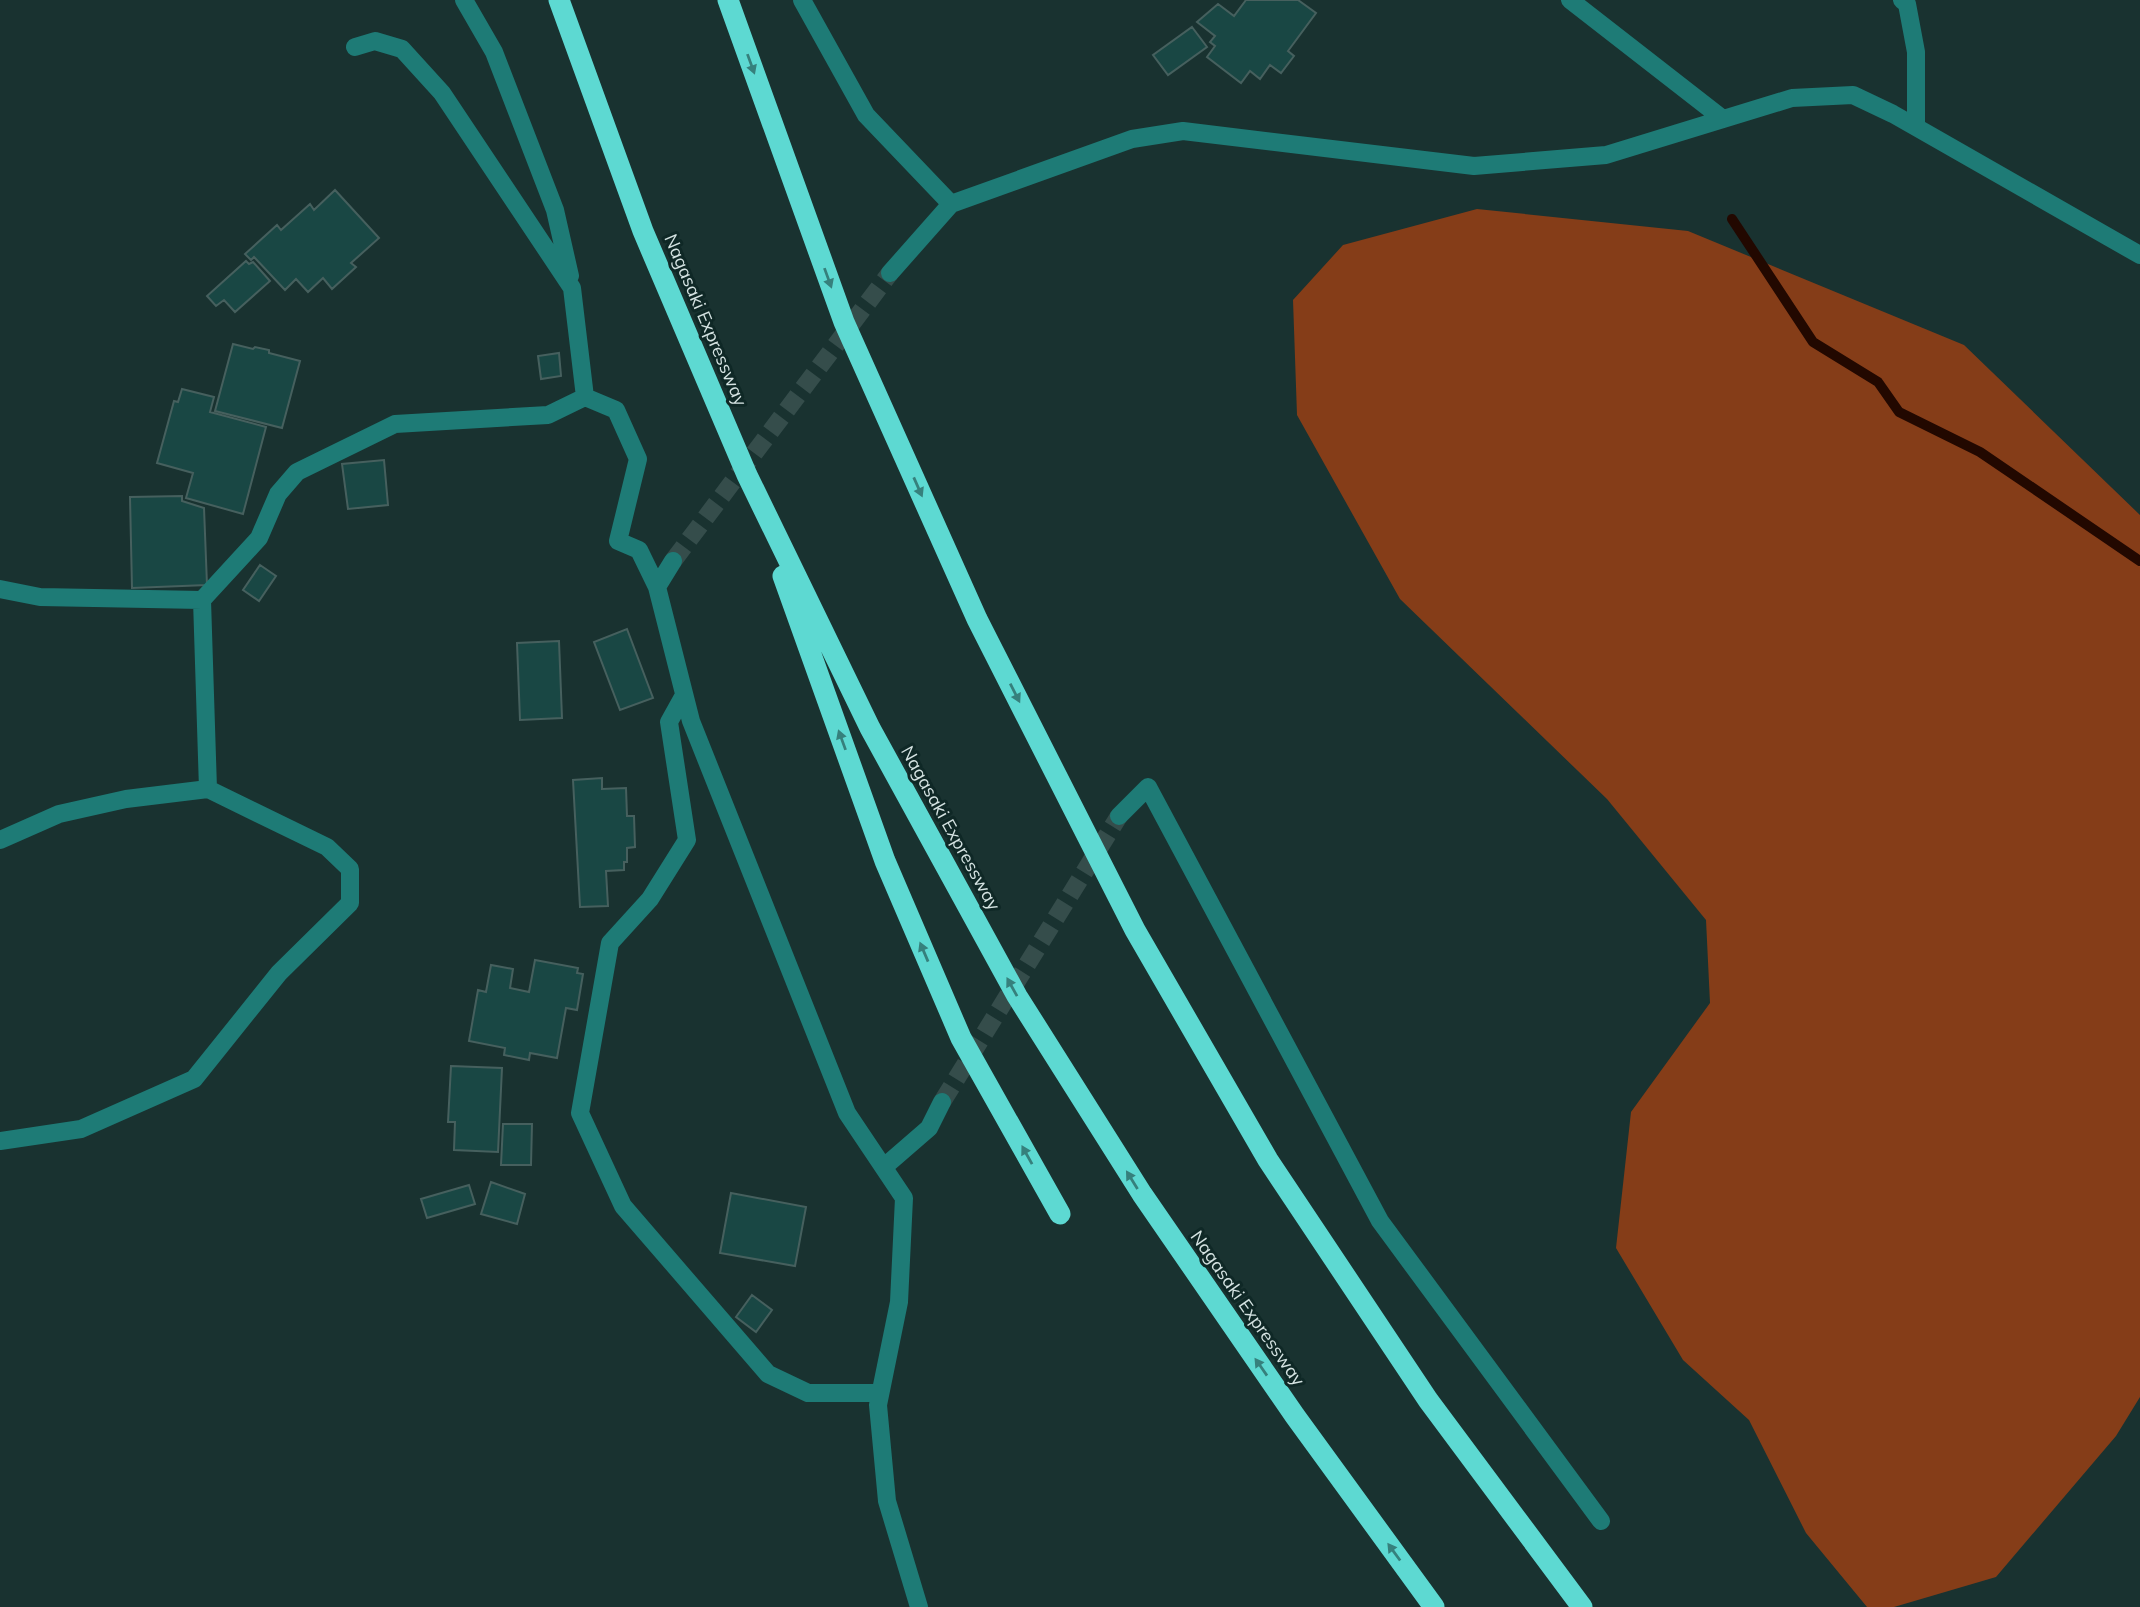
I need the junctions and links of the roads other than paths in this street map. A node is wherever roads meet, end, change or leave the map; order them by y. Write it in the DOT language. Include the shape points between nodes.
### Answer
graph roads {
  1 [pos="464,0"];
  2 [pos="559,0"];
  3 [pos="728,0"];
  4 [pos="802,0"];
  5 [pos="1570,0"];
  6 [pos="1902,0"];
  7 [pos="355,47"];
  8 [pos="1723,119"];
  9 [pos="1916,127"];
  10 [pos="951,204"];
  11 [pos="2140,256"];
  12 [pos="890,274"];
  13 [pos="572,288"];
  14 [pos="584,397"];
  15 [pos="747,475"];
  16 [pos="673,561"];
  17 [pos="657,587"];
  18 [pos="0,589"];
  19 [pos="202,600"];
  20 [pos="684,695"];
  21 [pos="208,789"];
  22 [pos="1119,816"];
  23 [pos="0,840"];
  24 [pos="942,1102"];
  25 [pos="0,1141"];
  26 [pos="884,1167"];
  27 [pos="1060,1214"];
  28 [pos="880,1393"];
  29 [pos="1601,1521"];
  30 [pos="919,1607"];
  31 [pos="1434,1607"];
  32 [pos="1582,1607"];
  1 -- 13 [label="street" via="494,52 555,210"];
  2 -- 15 [label="highway, Nagasaki Expressway" via="643,231"];
  3 -- 32 [label="highway, one-way" via="844,322 977,619 1135,930 1268,1160 1428,1400"];
  4 -- 10 [label="street" via="866,115"];
  5 -- 8 [label="street"];
  6 -- 9 [label="street" via="1907,4 1916,52"];
  7 -- 13 [label="street" via="375,41 402,48 434,84"];
  8 -- 9 [label="street" via="1792,98 1853,95"];
  8 -- 10 [label="street" via="1606,155 1474,166 1183,131 1132,139"];
  9 -- 11 [label="street"];
  10 -- 12 [label="street"];
  13 -- 14 [label="street"];
  14 -- 17 [label="street" via="616,410 638,459 618,541 639,550"];
  14 -- 19 [label="street" via="548,415 396,424 297,472 278,494 259,538"];
  27 -- 15 [label="highway, one-way" via="961,1038 885,861"];
  31 -- 15 [label="highway, Nagasaki Expressway, one-way" via="1142,1194 1017,996 870,728"];
  16 -- 17 [label="street"];
  17 -- 20 [label="street"];
  18 -- 19 [label="street" via="40,597"];
  19 -- 21 [label="street"];
  20 -- 26 [label="street" via="847,1113"];
  20 -- 28 [label="street" via="668,722 687,840 650,899 610,943 580,1113 623,1206 768,1374 808,1393"];
  21 -- 23 [label="street" via="126,799 59,814"];
  21 -- 25 [label="street" via="327,847 350,870 351,903 279,973 194,1079 81,1129"];
  22 -- 29 [label="street" via="1148,787 1380,1221"];
  24 -- 26 [label="street" via="929,1128"];
  26 -- 28 [label="street" via="904,1198 899,1302"];
  28 -- 30 [label="street" via="887,1501"];
}
